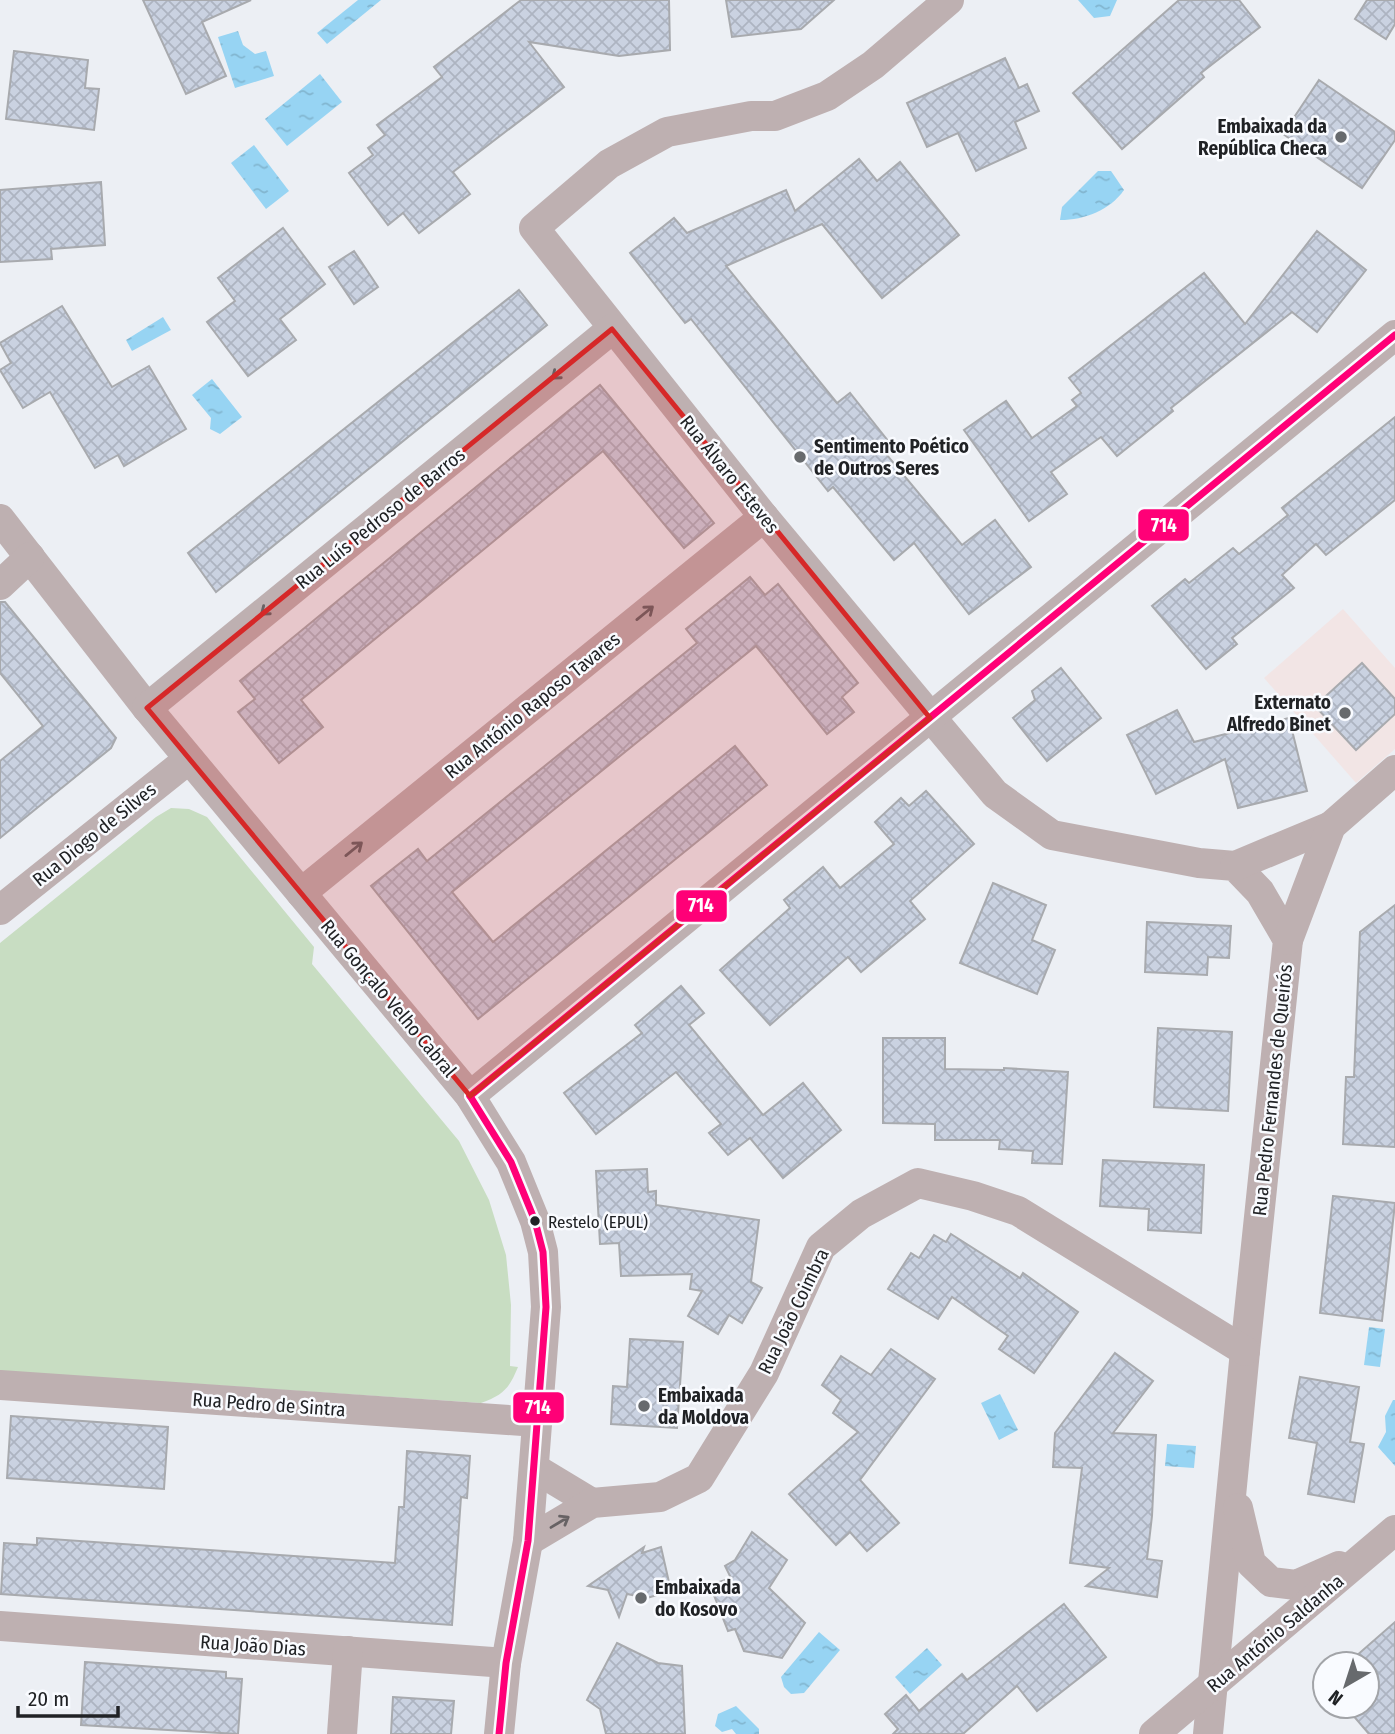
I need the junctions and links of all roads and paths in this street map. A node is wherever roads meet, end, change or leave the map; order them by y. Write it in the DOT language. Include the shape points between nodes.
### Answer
graph roads {
  1 [pos="938,4"];
  2 [pos="612,329"];
  3 [pos="1395,335"];
  4 [pos="764,517"];
  5 [pos="0,519"];
  6 [pos="30,557"];
  7 [pos="0,585"];
  8 [pos="147,709"];
  9 [pos="930,718"];
  10 [pos="189,759"];
  11 [pos="1395,770"];
  12 [pos="1331,826"];
  13 [pos="1235,866"];
  14 [pos="301,893"];
  15 [pos="0,910"];
  16 [pos="1288,940"];
  17 [pos="470,1096"];
  18 [pos="1245,1350"];
  19 [pos="0,1385"];
  20 [pos="537,1422"];
  21 [pos="534,1468"];
  22 [pos="1232,1482"];
  23 [pos="592,1503"];
  24 [pos="1395,1530"];
  25 [pos="528,1541"];
  26 [pos="1368,1553"];
  27 [pos="0,1626"];
  28 [pos="348,1651"];
  29 [pos="506,1662"];
  30 [pos="1213,1686"];
  31 [pos="342,1734"];
  32 [pos="499,1734"];
  33 [pos="1154,1734"];
  34 [pos="1208,1734"];
  1 -- 2 [label="street, Rua Álvaro Esteves" via="873,65 827,96 775,116 751,116 667,132 609,164 534,228"];
  2 -- 4 [label="street, Rua Álvaro Esteves"];
  2 -- 8 [label="street, Rua Luís Pedroso de Barros, one-way"];
  3 -- 9 [label="street"];
  4 -- 9 [label="street, Rua Álvaro Esteves"];
  14 -- 4 [label="street, Rua António Raposo Tavares, one-way"];
  5 -- 6 [label="street, Rua Gonçalo Velho Cabral"];
  6 -- 7 [label="street"];
  6 -- 8 [label="street, Rua Gonçalo Velho Cabral"];
  8 -- 10 [label="street, Rua Gonçalo Velho Cabral"];
  9 -- 13 [label="street" via="995,794 1052,835"];
  9 -- 17 [label="street"];
  10 -- 14 [label="street, Rua Gonçalo Velho Cabral"];
  10 -- 15 [label="street, Rua Diogo de Silves"];
  11 -- 12 [label="street"];
  12 -- 13 [label="street"];
  12 -- 16 [label="street"];
  13 -- 16 [label="street, Rua Pedro Fernandes de Queirós" via="1260,892"];
  14 -- 17 [label="street, Rua Gonçalo Velho Cabral"];
  16 -- 18 [label="street, Rua Pedro Fernandes de Queirós"];
  17 -- 20 [label="street, Rua Gonçalo Velho Cabral" via="511,1162 543,1252 546,1307"];
  18 -- 22 [label="street, Rua Pedro Fernandes de Queirós"];
  18 -- 23 [label="street, Rua João Coimbra" via="1018,1211 918,1183 861,1214 821,1247 764,1373 699,1478 660,1497"];
  19 -- 20 [label="street, Rua Pedro de Sintra"];
  20 -- 21 [label="street, Rua Gonçalo Velho Cabral"];
  21 -- 23 [label="street"];
  21 -- 25 [label="street, Rua Gonçalo Velho Cabral"];
  22 -- 26 [label="street" via="1251,1563 1271,1582 1296,1585"];
  22 -- 30 [label="street, Rua Pedro Fernandes de Queirós"];
  25 -- 23 [label="street, Rua João Coimbra, one-way"];
  24 -- 26 [label="street, Rua António Saldanha"];
  25 -- 29 [label="street, Rua Gonçalo Velho Cabral"];
  26 -- 30 [label="street, Rua António Saldanha"];
  27 -- 28 [label="street, Rua João Dias"];
  28 -- 29 [label="street, Rua João Dias"];
  28 -- 31 [label="street"];
  29 -- 32 [label="street, Rua Gonçalo Velho Cabral"];
  30 -- 33 [label="street, Rua António Saldanha"];
  30 -- 34 [label="street, Rua Pedro Fernandes de Queirós"];
}
